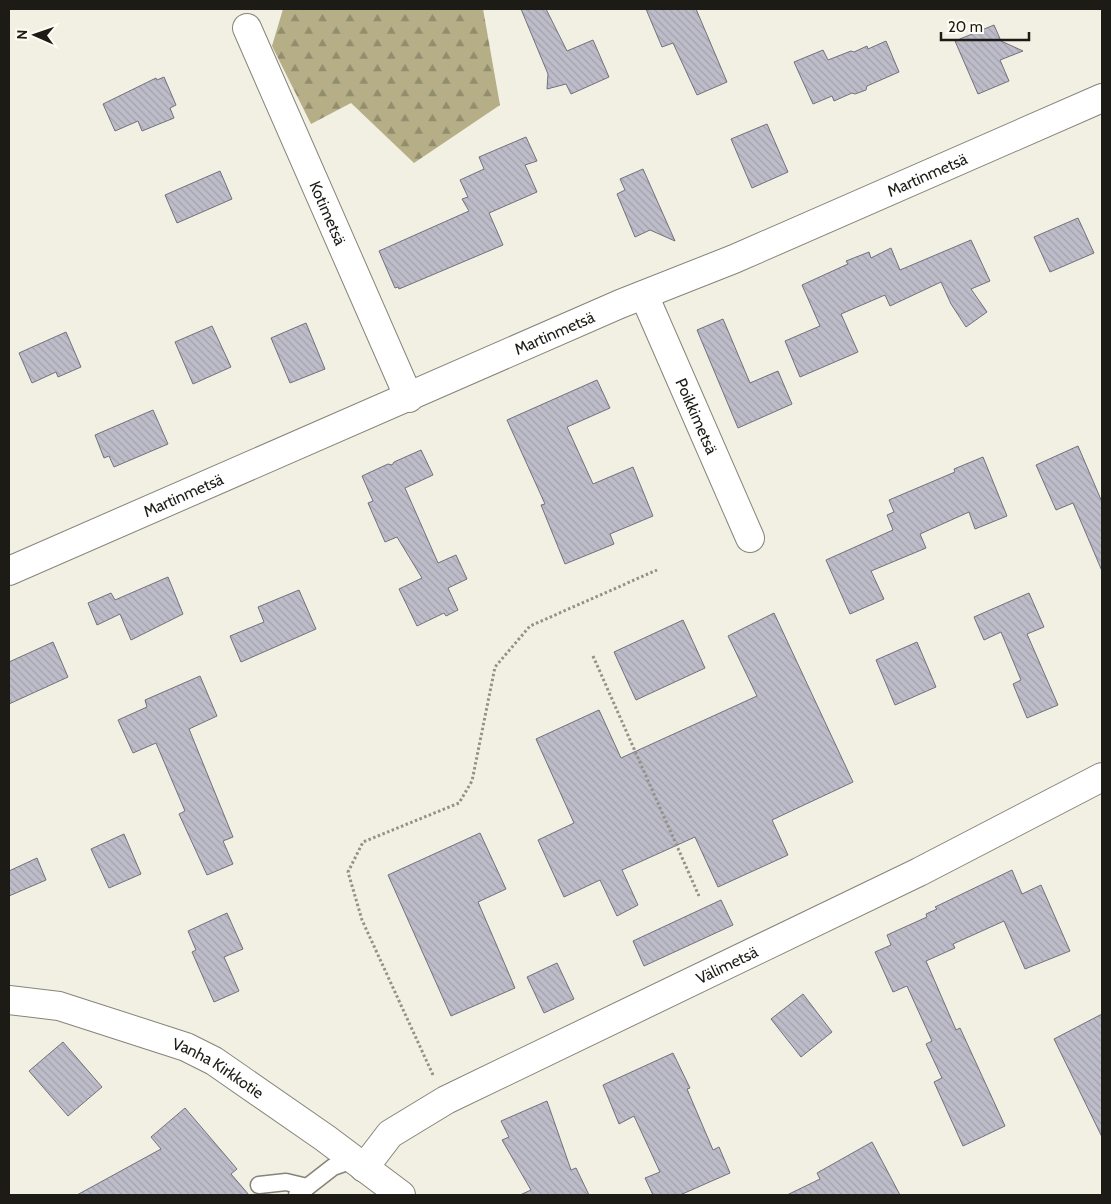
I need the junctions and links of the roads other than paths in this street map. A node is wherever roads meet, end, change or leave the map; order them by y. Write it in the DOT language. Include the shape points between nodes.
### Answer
graph roads {
  1 [pos="247,28"];
  2 [pos="1102,98"];
  3 [pos="644,295"];
  4 [pos="409,398"];
  5 [pos="750,538"];
  6 [pos="9,572"];
  7 [pos="1102,777"];
  8 [pos="9,1002"];
  9 [pos="359,1164"];
  10 [pos="260,1185"];
  11 [pos="302,1191"];
  12 [pos="401,1195"];
  1 -- 4 [label="street, Kotimetsä"];
  2 -- 3 [label="street, Martinmetsä"];
  3 -- 4 [label="street, Martinmetsä"];
  3 -- 5 [label="street, Poikkimetsä"];
  4 -- 6 [label="street, Martinmetsä"];
  7 -- 9 [label="street, Välimetsä" via="919,872 446,1100 390,1134"];
  8 -- 9 [label="street, Vanha Kirkkotie" via="59,1006 186,1047 214,1061"];
  9 -- 11 [label="lane" via="333,1168"];
  9 -- 12 [label="street, Vanha Kirkkotie"];
  10 -- 11 [label="lane" via="286,1182"];
}
